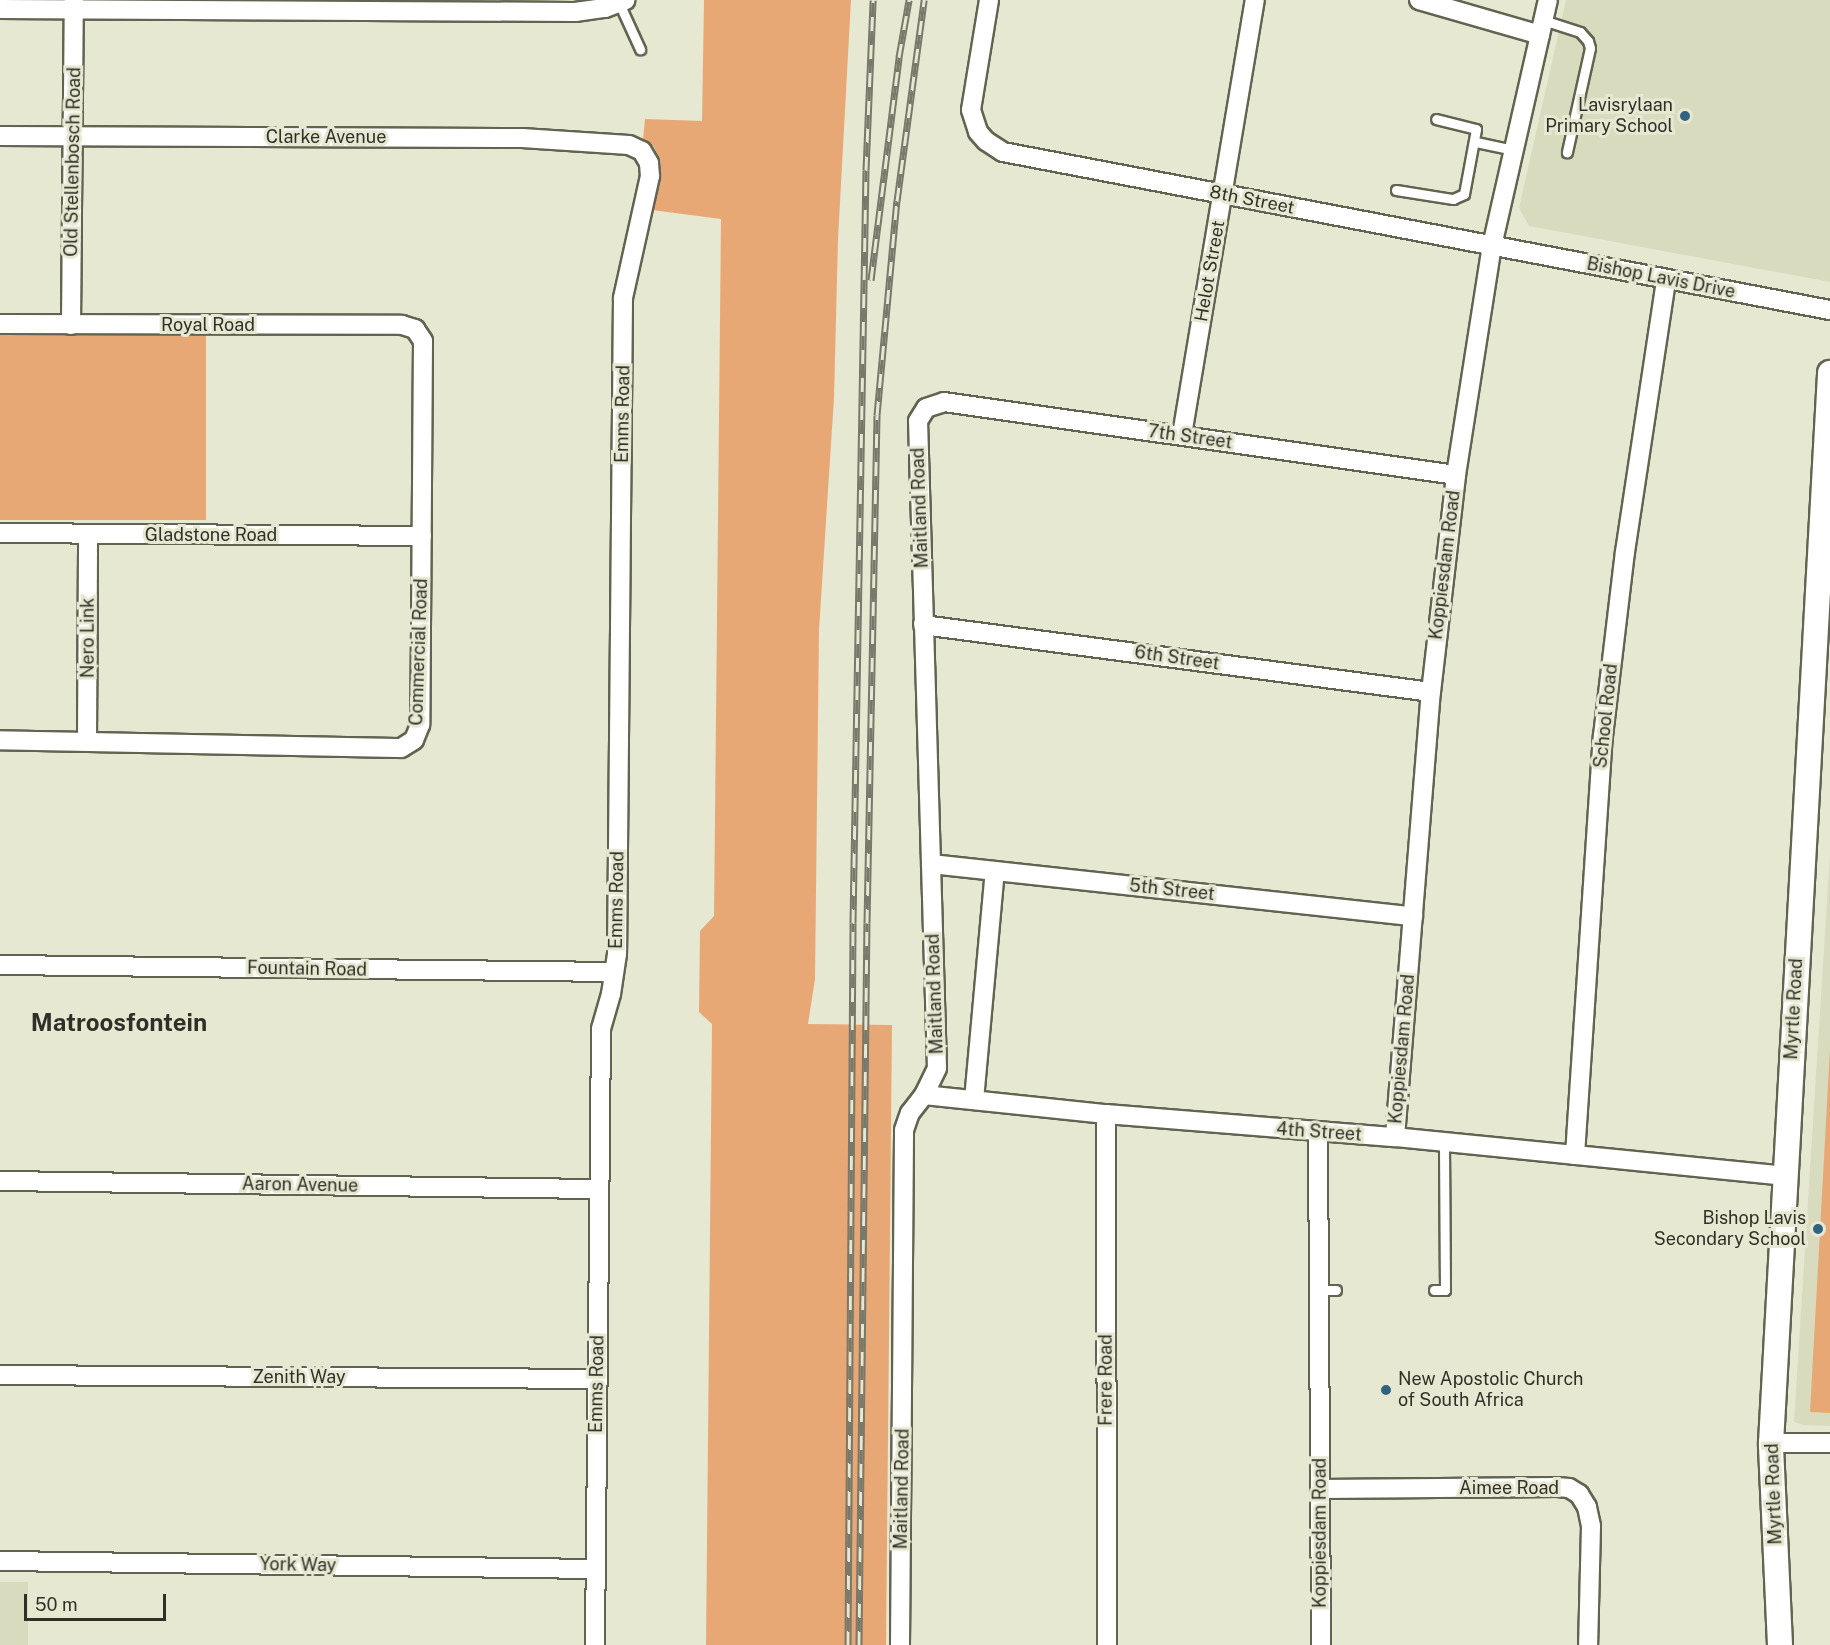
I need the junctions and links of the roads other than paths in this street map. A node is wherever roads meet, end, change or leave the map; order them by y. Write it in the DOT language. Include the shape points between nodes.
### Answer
graph roads {
  1 [pos="989,0"];
  2 [pos="1255,0"];
  3 [pos="1419,0"];
  4 [pos="1548,0"];
  5 [pos="622,2"];
  6 [pos="1438,3"];
  7 [pos="74,5"];
  8 [pos="0,9"];
  9 [pos="1542,27"];
  10 [pos="640,49"];
  11 [pos="1436,119"];
  12 [pos="0,136"];
  13 [pos="73,136"];
  14 [pos="1476,142"];
  15 [pos="1514,150"];
  16 [pos="1567,152"];
  17 [pos="646,157"];
  18 [pos="1396,190"];
  19 [pos="1223,195"];
  20 [pos="1492,246"];
  21 [pos="1666,280"];
  22 [pos="1830,310"];
  23 [pos="0,324"];
  24 [pos="71,325"];
  25 [pos="415,329"];
  26 [pos="1830,373"];
  27 [pos="926,408"];
  28 [pos="1182,435"];
  29 [pos="1456,475"];
  30 [pos="0,533"];
  31 [pos="88,534"];
  32 [pos="422,536"];
  33 [pos="924,625"];
  34 [pos="1431,692"];
  35 [pos="0,740"];
  36 [pos="87,741"];
  37 [pos="931,864"];
  38 [pos="994,871"];
  39 [pos="1413,916"];
  40 [pos="0,965"];
  41 [pos="614,972"];
  42 [pos="924,1095"];
  43 [pos="974,1100"];
  44 [pos="1106,1114"];
  45 [pos="1318,1133"];
  46 [pos="1395,1137"];
  47 [pos="1444,1142"];
  48 [pos="1575,1155"];
  49 [pos="1785,1176"];
  50 [pos="0,1181"];
  51 [pos="599,1188"];
  52 [pos="1434,1290"];
  53 [pos="0,1375"];
  54 [pos="597,1379"];
  55 [pos="1771,1443"];
  56 [pos="1830,1443"];
  57 [pos="1320,1489"];
  58 [pos="0,1561"];
  59 [pos="596,1569"];
  60 [pos="595,1645"];
  61 [pos="900,1645"];
  62 [pos="1107,1645"];
  63 [pos="1321,1645"];
  64 [pos="1588,1645"];
  65 [pos="1780,1645"];
  1 -- 19 [label="street, 8th Street" via="970,110 986,141 1012,156"];
  2 -- 19 [label="street, Helot Street"];
  3 -- 6 [label="street"];
  4 -- 9 [label="street, Koppiesdam Road"];
  5 -- 7 [label="street" via="575,12"];
  5 -- 10 [label="lane"];
  6 -- 9 [label="street"];
  7 -- 8 [label="street"];
  7 -- 13 [label="street, Old Stellenbosch Road"];
  9 -- 15 [label="street, Koppiesdam Road"];
  9 -- 16 [label="lane" via="1580,32 1590,48"];
  11 -- 14 [label="lane" via="1474,127"];
  12 -- 13 [label="street, Clarke Avenue"];
  13 -- 17 [label="street, Clarke Avenue" via="522,138 629,145"];
  13 -- 24 [label="street, Old Stellenbosch Road"];
  14 -- 15 [label="lane"];
  14 -- 18 [label="lane" via="1461,197"];
  15 -- 20 [label="street, Koppiesdam Road"];
  17 -- 41 [label="street, Emms Road" via="650,176 623,298"];
  19 -- 20 [label="street, 8th Street"];
  19 -- 28 [label="street, Helot Street"];
  20 -- 21 [label="street, Bishop Lavis Drive"];
  20 -- 29 [label="street, Koppiesdam Road"];
  21 -- 22 [label="street, Bishop Lavis Drive"];
  21 -- 48 [label="street, School Road" via="1625,552 1603,736"];
  23 -- 24 [label="street, Royal Road"];
  24 -- 25 [label="street, Royal Road" via="402,325"];
  25 -- 32 [label="street, Commercial Road" via="423,341"];
  26 -- 49 [label="street, Myrtle Road"];
  27 -- 28 [label="street, 7th Street" via="944,402"];
  27 -- 33 [label="street, Maitland Road" via="918,428"];
  28 -- 29 [label="street, 7th Street"];
  29 -- 34 [label="street, Koppiesdam Road"];
  30 -- 31 [label="street, Gladstone Road"];
  31 -- 32 [label="street, Gladstone Road"];
  31 -- 36 [label="street, Nero Link"];
  32 -- 36 [label="street, Commercial Road" via="420,725 414,740 401,748"];
  33 -- 34 [label="street, 6th Street"];
  33 -- 37 [label="street, Maitland Road"];
  34 -- 39 [label="street, Koppiesdam Road"];
  35 -- 36 [label="street, Commercial Road"];
  37 -- 38 [label="street, 5th Street"];
  37 -- 42 [label="street, Maitland Road" via="937,1068"];
  38 -- 39 [label="street, 5th Street"];
  38 -- 43 [label="street"];
  39 -- 46 [label="street, Koppiesdam Road"];
  40 -- 41 [label="street, Fountain Road"];
  41 -- 51 [label="street, Emms Road" via="601,1029"];
  42 -- 43 [label="street, 4th Street"];
  42 -- 61 [label="street, Maitland Road" via="910,1113 904,1130"];
  43 -- 44 [label="street, 4th Street"];
  44 -- 45 [label="street, 4th Street"];
  44 -- 62 [label="street, Frere Road"];
  45 -- 46 [label="street, 4th Street"];
  45 -- 57 [label="street, Koppiesdam Road" via="1328,1290"];
  46 -- 47 [label="street, 4th Street"];
  47 -- 48 [label="street, 4th Street"];
  47 -- 52 [label="lane" via="1445,1290"];
  48 -- 49 [label="street, 4th Street"];
  49 -- 55 [label="street, Myrtle Road"];
  50 -- 51 [label="street, Aaron Avenue"];
  51 -- 54 [label="street, Emms Road"];
  53 -- 54 [label="street, Zenith Way"];
  54 -- 59 [label="street, Emms Road"];
  55 -- 56 [label="street"];
  55 -- 65 [label="street, Myrtle Road"];
  57 -- 63 [label="street, Koppiesdam Road"];
  57 -- 64 [label="street, Aimee Road" via="1557,1487 1579,1494 1591,1526"];
  58 -- 59 [label="street, York Way"];
  59 -- 60 [label="street, Emms Road"];
}
